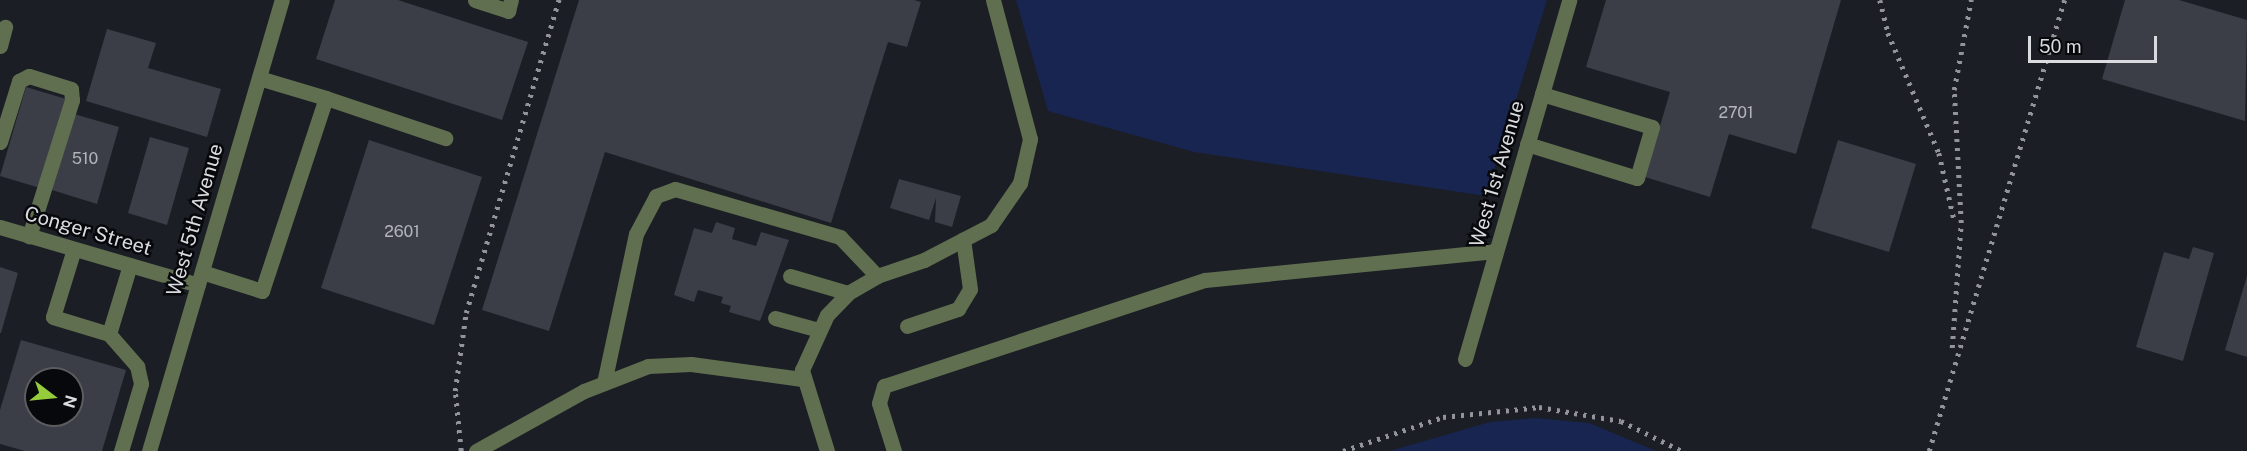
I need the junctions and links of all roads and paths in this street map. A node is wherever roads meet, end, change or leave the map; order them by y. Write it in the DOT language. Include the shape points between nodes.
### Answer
graph roads {
  1 [pos="282,0"];
  2 [pos="475,0"];
  3 [pos="511,0"];
  4 [pos="993,0"];
  5 [pos="1569,0"];
  6 [pos="5,27"];
  7 [pos="0,46"];
  8 [pos="259,78"];
  9 [pos="1542,94"];
  10 [pos="326,99"];
  11 [pos="445,138"];
  12 [pos="0,142"];
  13 [pos="1527,144"];
  14 [pos="0,227"];
  15 [pos="29,236"];
  16 [pos="963,239"];
  17 [pos="74,249"];
  18 [pos="1496,250"];
  19 [pos="130,265"];
  20 [pos="790,276"];
  21 [pos="877,276"];
  22 [pos="200,278"];
  23 [pos="848,293"];
  24 [pos="775,318"];
  25 [pos="907,326"];
  26 [pos="819,330"];
  27 [pos="109,334"];
  28 [pos="1465,359"];
  29 [pos="802,380"];
  30 [pos="604,383"];
  31 [pos="141,384"];
  32 [pos="166,392"];
  33 [pos="128,428"];
  34 [pos="153,435"];
  35 [pos="121,451"];
  36 [pos="148,451"];
  37 [pos="476,451"];
  38 [pos="827,451"];
  39 [pos="894,451"];
  1 -- 8 [label="street, West 5th Avenue"];
  2 -- 3 [label="street" via="508,11"];
  4 -- 16 [label="street" via="1030,139 1027,164 1010,203 991,225"];
  5 -- 9 [label="street, West 1st Avenue"];
  6 -- 7 [label="street"];
  8 -- 10 [label="street"];
  8 -- 22 [label="street, West 5th Avenue"];
  9 -- 13 [label="street, West 1st Avenue"];
  9 -- 13 [label="street" via="1652,127 1637,178"];
  10 -- 11 [label="street"];
  10 -- 22 [label="street, Conger Street" via="262,291"];
  12 -- 15 [label="street" via="19,81 29,76 71,88 72,100"];
  13 -- 18 [label="street, West 1st Avenue"];
  14 -- 15 [label="street, Conger Street"];
  15 -- 17 [label="street, Conger Street"];
  16 -- 21 [label="street" via="924,260"];
  16 -- 25 [label="street" via="970,289 958,309"];
  17 -- 19 [label="street, Conger Street"];
  17 -- 27 [label="street" via="53,317"];
  18 -- 28 [label="street, West 1st Avenue"];
  18 -- 39 [label="street" via="1205,280 884,386 879,403"];
  19 -- 22 [label="street, Conger Street"];
  19 -- 27 [label="street"];
  20 -- 23 [label="street"];
  21 -- 23 [label="street"];
  21 -- 30 [label="street" via="840,237 675,189 656,196 636,234"];
  22 -- 32 [label="street, West 5th Avenue"];
  23 -- 26 [label="street"];
  24 -- 26 [label="street"];
  26 -- 29 [label="street" via="802,370"];
  27 -- 31 [label="street" via="137,366"];
  29 -- 30 [label="street" via="692,364 648,366"];
  29 -- 38 [label="street"];
  30 -- 37 [label="street"];
  31 -- 32 [label="street"];
  31 -- 33 [label="street"];
  32 -- 34 [label="street, West 5th Avenue"];
  33 -- 34 [label="street"];
  33 -- 35 [label="street"];
  34 -- 36 [label="street, West 5th Avenue"];
}
